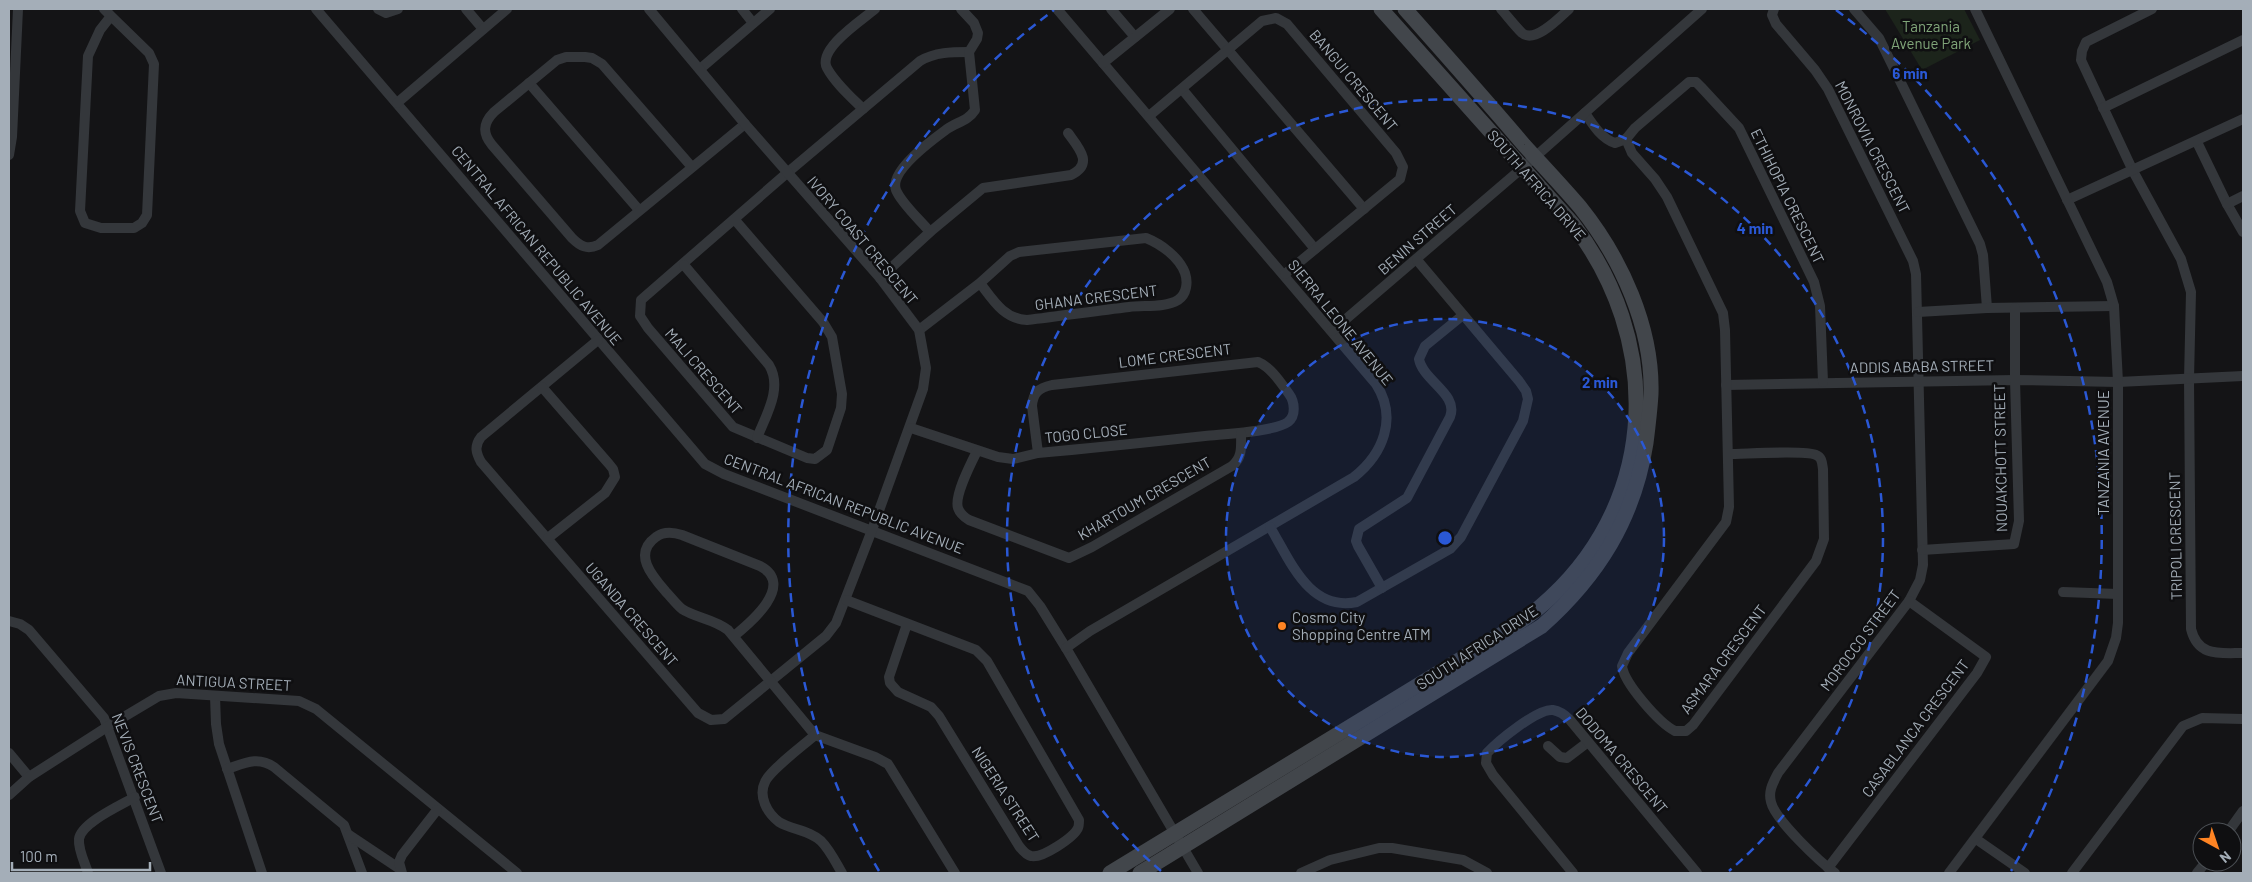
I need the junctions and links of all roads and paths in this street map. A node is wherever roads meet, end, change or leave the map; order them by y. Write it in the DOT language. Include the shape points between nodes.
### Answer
graph roads {
  1 [pos="18,9"];
  2 [pos="316,9"];
  3 [pos="378,9"];
  4 [pos="398,9"];
  5 [pos="466,9"];
  6 [pos="507,9"];
  7 [pos="649,9"];
  8 [pos="742,9"];
  9 [pos="770,9"];
  10 [pos="875,9"];
  11 [pos="962,9"];
  12 [pos="1057,9"];
  13 [pos="1111,9"];
  14 [pos="1170,9"];
  15 [pos="1193,9"];
  16 [pos="1381,9"];
  17 [pos="1404,9"];
  18 [pos="1501,9"];
  19 [pos="1569,9"];
  20 [pos="1702,9"];
  21 [pos="1774,9"];
  22 [pos="1854,9"];
  23 [pos="1975,9"];
  24 [pos="2152,9"];
  25 [pos="108,13"];
  26 [pos="753,23"];
  27 [pos="483,29"];
  28 [pos="1135,37"];
  29 [pos="2243,40"];
  30 [pos="12,49"];
  31 [pos="1228,51"];
  32 [pos="969,52"];
  33 [pos="1103,63"];
  34 [pos="700,69"];
  35 [pos="529,83"];
  36 [pos="1182,90"];
  37 [pos="397,103"];
  38 [pos="2103,108"];
  39 [pos="862,110"];
  40 [pos="1585,113"];
  41 [pos="1149,116"];
  42 [pos="2243,119"];
  43 [pos="745,124"];
  44 [pos="1068,134"];
  45 [pos="1626,139"];
  46 [pos="2197,142"];
  47 [pos="9,155"];
  48 [pos="1535,157"];
  49 [pos="691,166"];
  50 [pos="1522,168"];
  51 [pos="2133,171"];
  52 [pos="787,173"];
  53 [pos="2243,196"];
  54 [pos="2067,200"];
  55 [pos="2227,204"];
  56 [pos="1364,209"];
  57 [pos="639,210"];
  58 [pos="735,220"];
  59 [pos="930,232"];
  60 [pos="2243,232"];
  61 [pos="1315,249"];
  62 [pos="1417,260"];
  63 [pos="684,264"];
  64 [pos="1284,274"];
  65 [pos="880,278"];
  66 [pos="980,283"];
  67 [pos="2114,306"];
  68 [pos="1987,308"];
  69 [pos="2015,308"];
  70 [pos="1918,312"];
  71 [pos="1462,315"];
  72 [pos="919,330"];
  73 [pos="1332,331"];
  74 [pos="598,340"];
  75 [pos="2243,376"];
  76 [pos="2189,378"];
  77 [pos="2014,380"];
  78 [pos="1823,382"];
  79 [pos="1919,382"];
  80 [pos="2118,382"];
  81 [pos="1726,385"];
  82 [pos="542,386"];
  83 [pos="911,428"];
  84 [pos="1241,433"];
  85 [pos="757,438"];
  86 [pos="977,450"];
  87 [pos="1038,453"];
  88 [pos="1728,454"];
  89 [pos="1270,527"];
  90 [pos="872,530"];
  91 [pos="548,538"];
  92 [pos="1922,550"];
  93 [pos="1382,588"];
  94 [pos="2063,592"];
  95 [pos="2118,594"];
  96 [pos="846,600"];
  97 [pos="1909,601"];
  98 [pos="9,622"];
  99 [pos="908,624"];
  100 [pos="734,636"];
  101 [pos="1066,648"];
  102 [pos="2243,653"];
  103 [pos="770,682"];
  104 [pos="215,696"];
  105 [pos="2243,719"];
  106 [pos="107,727"];
  107 [pos="816,735"];
  108 [pos="1588,742"];
  109 [pos="1548,746"];
  110 [pos="9,754"];
  111 [pos="227,769"];
  112 [pos="29,777"];
  113 [pos="9,795"];
  114 [pos="135,797"];
  115 [pos="438,810"];
  116 [pos="2243,811"];
  117 [pos="2235,822"];
  118 [pos="1174,834"];
  119 [pos="349,835"];
  120 [pos="1976,839"];
  121 [pos="1183,847"];
  122 [pos="401,871"];
  123 [pos="1831,871"];
  124 [pos="88,873"];
  125 [pos="160,873"];
  126 [pos="262,873"];
  127 [pos="362,873"];
  128 [pos="517,873"];
  129 [pos="842,873"];
  130 [pos="955,873"];
  131 [pos="1110,873"];
  132 [pos="1140,873"];
  133 [pos="1198,873"];
  134 [pos="1301,873"];
  135 [pos="1486,873"];
  136 [pos="1573,873"];
  137 [pos="1697,873"];
  138 [pos="1949,873"];
  139 [pos="2025,873"];
  140 [pos="2072,873"];
  1 -- 30 [label="street"];
  2 -- 37 [label="street, CENTRAL AFRICAN REPUBLIC AVENUE"];
  3 -- 4 [label="street" via="386,13"];
  5 -- 27 [label="street"];
  6 -- 27 [label="street"];
  7 -- 34 [label="street, IVORY COAST CRESCENT"];
  8 -- 26 [label="street"];
  9 -- 26 [label="street"];
  10 -- 39 [label="street" via="834,44 825,55 824,62"];
  11 -- 32 [label="street" via="978,32"];
  12 -- 33 [label="street, SIERRA LEONE AVENUE"];
  13 -- 28 [label="street"];
  14 -- 28 [label="street"];
  15 -- 31 [label="street"];
  16 -- 50 [label="street, SOUTH AFRICA DRIVE"];
  17 -- 48 [label="street, SOUTH AFRICA DRIVE"];
  18 -- 19 [label="street" via="1523,34 1529,36 1544,31"];
  20 -- 40 [label="street, BENIN STREET"];
  21 -- 70 [label="street, MONROVIA CRESCENT" via="1772,15 1776,24 1828,89 1913,261"];
  22 -- 68 [label="street" via="1879,38 1980,244"];
  23 -- 54 [label="street, TANZANIA AVENUE"];
  24 -- 38 [label="street" via="2092,38 2084,46 2081,60"];
  25 -- 25 [label="street" via="88,56 80,211 84,221 91,226 131,229 142,224 147,215 154,62 149,53"];
  26 -- 34 [label="street"];
  27 -- 37 [label="street"];
  28 -- 33 [label="street"];
  29 -- 38 [label="street"];
  30 -- 47 [label="street"];
  31 -- 36 [label="street, BANGUI CRESCENT"];
  31 -- 56 [label="street"];
  31 -- 56 [label="street, BANGUI CRESCENT" via="1262,21 1276,18 1287,24 1401,161 1400,180"];
  32 -- 39 [label="street, MALI CRESCENT" via="928,56"];
  32 -- 59 [label="street" via="975,110 908,162 894,182 896,192"];
  33 -- 41 [label="street, SIERRA LEONE AVENUE"];
  34 -- 43 [label="street, IVORY COAST CRESCENT"];
  35 -- 49 [label="street" via="561,58 584,57 597,61"];
  35 -- 57 [label="street"];
  35 -- 57 [label="street" via="494,112 486,122 485,134 572,238 584,247 598,245"];
  36 -- 41 [label="street, BANGUI CRESCENT"];
  36 -- 61 [label="street"];
  37 -- 74 [label="street, CENTRAL AFRICAN REPUBLIC AVENUE"];
  38 -- 51 [label="street"];
  39 -- 52 [label="street, MALI CRESCENT"];
  40 -- 45 [label="street" via="1603,136 1615,143"];
  40 -- 48 [label="street, BENIN STREET"];
  41 -- 64 [label="street, SIERRA LEONE AVENUE"];
  42 -- 46 [label="street"];
  43 -- 49 [label="street"];
  43 -- 52 [label="street, IVORY COAST CRESCENT"];
  44 -- 59 [label="street" via="1083,156 1084,162 1078,172 984,188"];
  45 -- 78 [label="street, ETHIHOPIA CRESCENT" via="1634,128 1689,82 1696,82 1702,87 1738,128 1818,295"];
  45 -- 81 [label="street" via="1632,153 1656,179 1667,197 1723,313"];
  46 -- 51 [label="street"];
  46 -- 55 [label="street"];
  48 -- 50 [label="street, BENIN STREET"];
  48 -- 121 [label="street, SOUTH AFRICA DRIVE" via="1581,208 1607,246 1641,319 1651,393 1648,430 1642,470 1617,533 1584,584 1542,626"];
  49 -- 57 [label="street"];
  50 -- 62 [label="street, BENIN STREET"];
  50 -- 118 [label="street, SOUTH AFRICA DRIVE" via="1592,249 1623,318 1637,383 1637,407 1633,447 1614,510 1595,544 1573,573 1530,615"];
  51 -- 54 [label="street"];
  51 -- 76 [label="street" via="2187,276 2191,292"];
  52 -- 58 [label="street, MALI CRESCENT"];
  52 -- 65 [label="street, IVORY COAST CRESCENT"];
  53 -- 55 [label="street"];
  54 -- 67 [label="street, TANZANIA AVENUE" via="2107,282"];
  55 -- 60 [label="street"];
  56 -- 61 [label="street, BANGUI CRESCENT"];
  58 -- 63 [label="street, MALI CRESCENT"];
  58 -- 85 [label="street, MALI CRESCENT" via="828,330 842,394 841,408 827,450 821,456 807,458"];
  59 -- 65 [label="street"];
  61 -- 64 [label="street, BANGUI CRESCENT"];
  62 -- 71 [label="street"];
  62 -- 73 [label="street, BENIN STREET"];
  63 -- 85 [label="street" via="774,374 774,392"];
  63 -- 85 [label="street, MALI CRESCENT" via="641,300 640,316 733,428"];
  64 -- 73 [label="street, SIERRA LEONE AVENUE"];
  65 -- 72 [label="street, IVORY COAST CRESCENT"];
  66 -- 66 [label="street, GHANA CRESCENT" via="1006,314 1027,320 1166,304 1183,295 1187,279 1184,270 1168,251 1146,238 1019,252"];
  66 -- 72 [label="street, GHANA CRESCENT"];
  67 -- 69 [label="street"];
  67 -- 80 [label="street, TANZANIA AVENUE"];
  68 -- 69 [label="street"];
  68 -- 70 [label="street"];
  69 -- 77 [label="street, NOUAKCHOTT STREET"];
  70 -- 79 [label="street, MONROVIA CRESCENT"];
  71 -- 93 [label="street" via="1425,346 1419,359 1425,372 1451,402 1450,417 1407,498 1359,529 1358,546"];
  71 -- 93 [label="street" via="1526,391 1527,409 1455,544"];
  72 -- 83 [label="street, IVORY COAST CRESCENT" via="926,377"];
  73 -- 89 [label="street, SIERRA LEONE AVENUE" via="1380,391 1386,418 1382,444 1372,461 1354,477"];
  74 -- 82 [label="street, UGANDA CRESCENT"];
  74 -- 90 [label="street, CENTRAL AFRICAN REPUBLIC AVENUE" via="696,454 714,470"];
  75 -- 76 [label="street, ADDIS ABABA STREET"];
  76 -- 80 [label="street, ADDIS ABABA STREET"];
  76 -- 102 [label="street, TRIPOLI CRESCENT" via="2191,629 2200,647 2217,653"];
  77 -- 79 [label="street, ADDIS ABABA STREET"];
  77 -- 80 [label="street, ADDIS ABABA STREET"];
  77 -- 92 [label="street, NOUAKCHOTT STREET" via="2019,521 2014,544"];
  78 -- 79 [label="street, ADDIS ABABA STREET"];
  78 -- 81 [label="street, ADDIS ABABA STREET"];
  79 -- 92 [label="street, MOROCCO STREET"];
  80 -- 95 [label="street, TANZANIA AVENUE"];
  81 -- 88 [label="street"];
  82 -- 91 [label="street, UGANDA CRESCENT" via="481,437 476,448 481,462"];
  82 -- 91 [label="street" via="609,464 615,477 605,493"];
  83 -- 86 [label="street, TOGO CLOSE"];
  83 -- 90 [label="street, IVORY COAST CRESCENT"];
  84 -- 86 [label="street, KHARTOUM CRESCENT" via="1238,460 1069,558 968,520 961,514 957,497"];
  84 -- 87 [label="street, TOGO CLOSE"];
  84 -- 87 [label="street, LOME CRESCENT" via="1279,426 1289,422 1293,414 1291,397 1268,368 1258,362 1041,388 1033,398 1032,406"];
  86 -- 87 [label="street, TOGO CLOSE" via="1013,459"];
  88 -- 88 [label="street, ASMARA CRESCENT" via="1729,507 1726,522 1628,653 1622,666 1627,680 1675,732 1686,731 1693,725 1816,561 1824,539 1821,458 1802,453"];
  89 -- 93 [label="street" via="1301,579 1322,598 1348,604"];
  89 -- 101 [label="street, SIERRA LEONE AVENUE"];
  90 -- 96 [label="street, UGANDA CRESCENT"];
  90 -- 101 [label="street, CENTRAL AFRICAN REPUBLIC AVENUE" via="1028,592"];
  91 -- 103 [label="street, UGANDA CRESCENT" via="701,716 711,720 724,718"];
  92 -- 97 [label="street, MOROCCO STREET" via="1922,572"];
  94 -- 95 [label="street"];
  95 -- 120 [label="street, TANZANIA AVENUE" via="2116,638 2108,660"];
  96 -- 99 [label="street, NIGERIA STREET"];
  96 -- 103 [label="street, UGANDA CRESCENT" via="829,632"];
  97 -- 123 [label="street, MOROCCO STREET" via="1772,784 1770,801 1781,820"];
  97 -- 123 [label="street, CASABLANCA CRESCENT" via="1986,656"];
  98 -- 106 [label="street, NEVIS CRESCENT" via="25,627 35,637 103,716"];
  99 -- 99 [label="street, NIGERIA STREET" via="976,650 996,675 1080,820 1074,834 1046,853 1038,856 1026,853 932,706 893,687 889,677"];
  100 -- 100 [label="street" via="716,622 680,607 652,576 645,559 648,547 656,537 673,532 769,572 773,584 767,603"];
  100 -- 103 [label="street"];
  101 -- 118 [label="street, CENTRAL AFRICAN REPUBLIC AVENUE"];
  103 -- 107 [label="street"];
  104 -- 106 [label="street, ANTIGUA STREET" via="165,694"];
  104 -- 111 [label="street" via="217,733"];
  104 -- 115 [label="street, ANTIGUA STREET" via="305,702"];
  105 -- 140 [label="street" via="2202,718 2183,726"];
  106 -- 112 [label="street, ANTIGUA STREET"];
  106 -- 114 [label="street, NEVIS CRESCENT"];
  107 -- 129 [label="street" via="768,776 763,799 768,811 778,821 821,841"];
  107 -- 130 [label="street" via="888,764"];
  108 -- 109 [label="street" via="1567,758 1560,757"];
  108 -- 136 [label="street, DODOMA CRESCENT" via="1562,713 1543,711 1493,746 1485,757 1493,775"];
  108 -- 137 [label="street, DODOMA CRESCENT"];
  110 -- 112 [label="street"];
  111 -- 119 [label="street" via="256,760 269,764 341,822"];
  111 -- 126 [label="street"];
  112 -- 113 [label="street, ANTIGUA STREET"];
  114 -- 124 [label="street" via="81,831 80,849"];
  114 -- 125 [label="street, NEVIS CRESCENT"];
  115 -- 122 [label="street" via="404,852 400,859"];
  115 -- 128 [label="street, ANTIGUA STREET"];
  116 -- 117 [label="street"];
  118 -- 121 [label="street, CENTRAL AFRICAN REPUBLIC AVENUE"];
  118 -- 131 [label="street, SOUTH AFRICA DRIVE"];
  119 -- 122 [label="street"];
  119 -- 127 [label="street"];
  120 -- 138 [label="street, TANZANIA AVENUE"];
  120 -- 139 [label="street"];
  121 -- 132 [label="street, SOUTH AFRICA DRIVE"];
  121 -- 133 [label="street, CENTRAL AFRICAN REPUBLIC AVENUE"];
  134 -- 135 [label="street" via="1330,860 1379,848 1463,860"];
}
